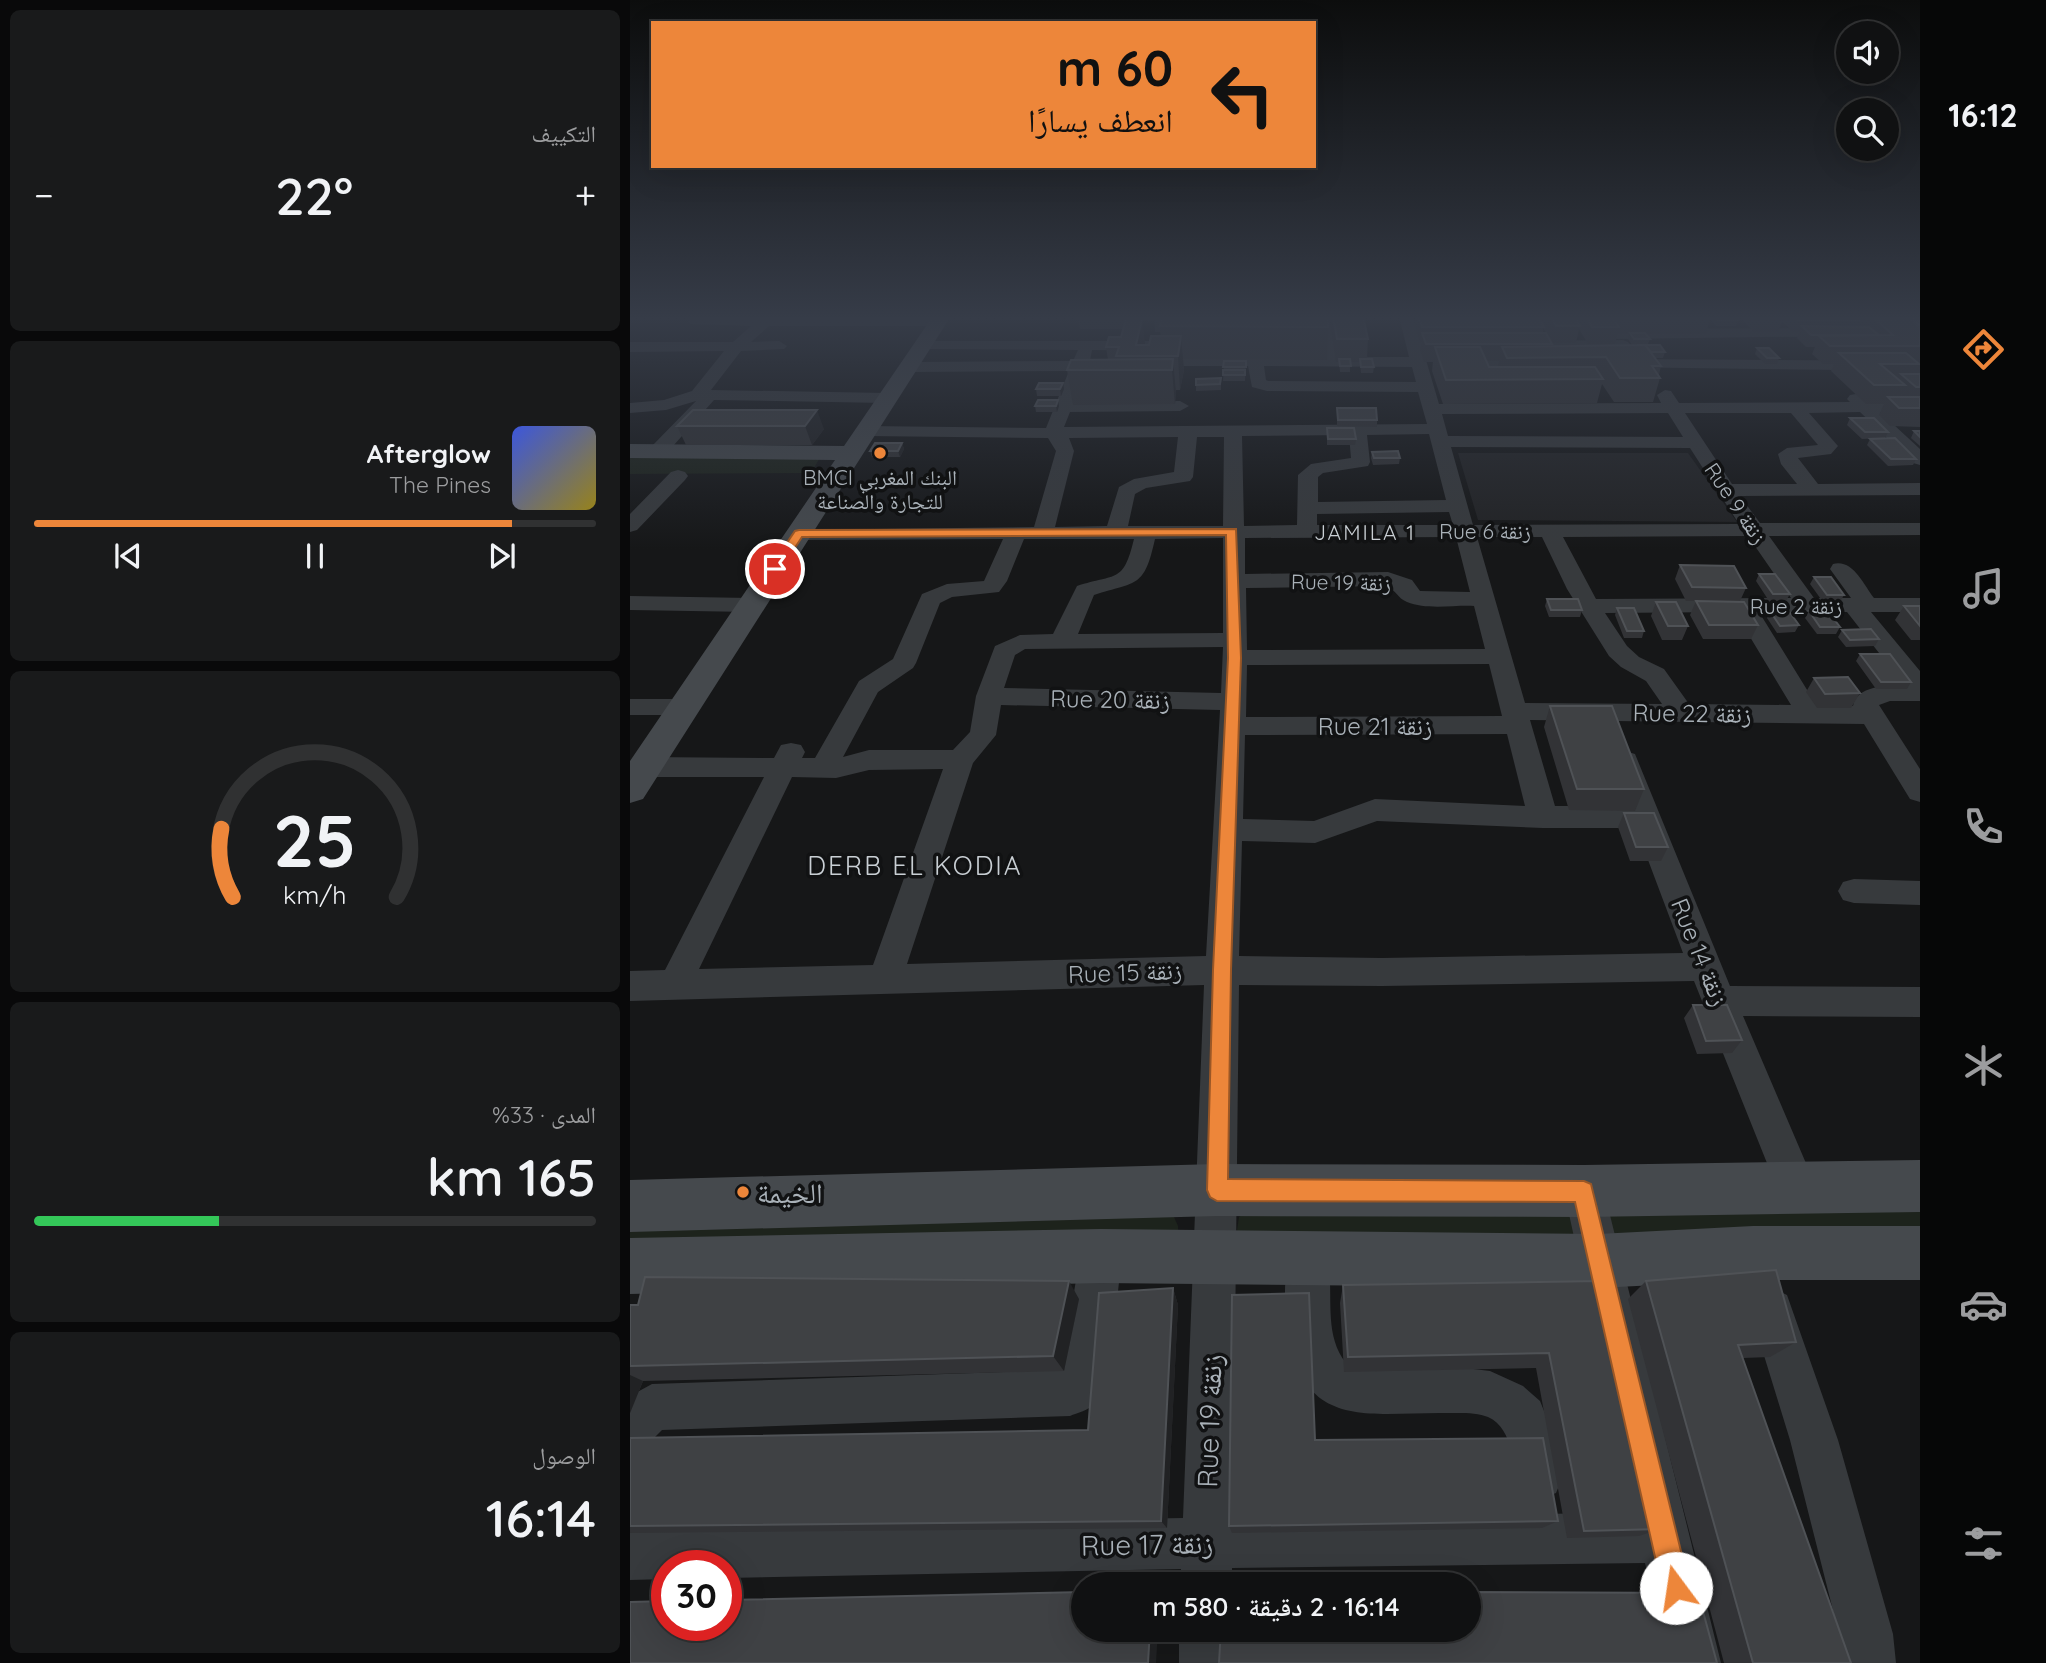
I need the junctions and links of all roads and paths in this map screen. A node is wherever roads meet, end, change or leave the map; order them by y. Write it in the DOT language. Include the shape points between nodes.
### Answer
graph roads {
  1 [pos="1182,393"];
  2 [pos="700,394"];
  3 [pos="889,394"];
  4 [pos="1068,394"];
  5 [pos="1172,394"];
  6 [pos="1316,394"];
  7 [pos="1428,394"];
  8 [pos="1601,394"];
  9 [pos="1664,394"];
  10 [pos="1730,394"];
  11 [pos="1850,394"];
  12 [pos="1901,394"];
  13 [pos="697,397"];
  14 [pos="886,398"];
  15 [pos="1065,400"];
  16 [pos="1674,406"];
  17 [pos="1738,406"];
  18 [pos="1610,407"];
  19 [pos="1796,407"];
  20 [pos="1865,407"];
  21 [pos="1914,407"];
  22 [pos="630,408"];
  23 [pos="1436,426"];
  24 [pos="1357,429"];
  25 [pos="1233,430"];
  26 [pos="1316,430"];
  27 [pos="1888,431"];
  28 [pos="1920,431"];
  29 [pos="1182,432"];
  30 [pos="1053,433"];
  31 [pos="859,442"];
  32 [pos="1696,443"];
  33 [pos="630,451"];
  34 [pos="658,451"];
  35 [pos="1919,456"];
  36 [pos="642,476"];
  37 [pos="678,476"];
  38 [pos="704,477"];
  39 [pos="1811,488"];
  40 [pos="1920,489"];
  41 [pos="1727,490"];
  42 [pos="1458,506"];
  43 [pos="1308,509"];
  44 [pos="630,526"];
  45 [pos="1920,529"];
  46 [pos="1755,530"];
  47 [pos="1232,531"];
  48 [pos="1307,531"];
  49 [pos="1465,531"];
  50 [pos="1550,532"];
  51 [pos="1016,533"];
  52 [pos="1042,533"];
  53 [pos="1116,533"];
  54 [pos="1146,533"];
  55 [pos="799,534"];
  56 [pos="1841,569"];
  57 [pos="1233,581"];
  58 [pos="1483,599"];
  59 [pos="630,603"];
  60 [pos="1920,604"];
  61 [pos="751,605"];
  62 [pos="1588,606"];
  63 [pos="1743,606"];
  64 [pos="1808,606"];
  65 [pos="1861,606"];
  66 [pos="1062,642"];
  67 [pos="1235,649"];
  68 [pos="1889,650"];
  69 [pos="1920,650"];
  70 [pos="1499,656"];
  71 [pos="1920,691"];
  72 [pos="989,696"];
  73 [pos="1874,705"];
  74 [pos="630,707"];
  75 [pos="685,707"];
  76 [pos="1609,712"];
  77 [pos="1232,714"];
  78 [pos="1682,714"];
  79 [pos="1809,714"];
  80 [pos="1516,718"];
  81 [pos="652,757"];
  82 [pos="788,758"];
  83 [pos="827,759"];
  84 [pos="960,759"];
  85 [pos="630,790"];
  86 [pos="1920,792"];
  87 [pos="1543,817"];
  88 [pos="1647,817"];
  89 [pos="1228,829"];
  90 [pos="1854,891"];
  91 [pos="1920,893"];
  92 [pos="1705,967"];
  93 [pos="1222,970"];
  94 [pos="885,978"];
  95 [pos="630,986"];
  96 [pos="674,986"];
  97 [pos="1720,1002"];
  98 [pos="1920,1002"];
  99 [pos="1920,1186"];
  100 [pos="1797,1189"];
  101 [pos="1217,1190"];
  102 [pos="1584,1191"];
  103 [pos="630,1206"];
  104 [pos="1753,1253"];
  105 [pos="1920,1253"];
  106 [pos="1101,1256"];
  107 [pos="1214,1258"];
  108 [pos="1308,1258"];
  109 [pos="1598,1261"];
  110 [pos="630,1266"];
  111 [pos="630,1436"];
  112 [pos="1551,1538"];
  113 [pos="1664,1538"];
  114 [pos="630,1554"];
  115 [pos="1205,1563"];
  116 [pos="1206,1642"];
  117 [pos="1868,1648"];
  118 [pos="1206,1663"];
  119 [pos="1694,1663"];
  1 -- 29 [label="street"];
  2 -- 13 [label="street"];
  3 -- 14 [label="street"];
  4 -- 15 [label="street"];
  5 -- 15 [label="street"];
  6 -- 26 [label="street"];
  7 -- 23 [label="street"];
  8 -- 18 [label="street"];
  9 -- 16 [label="street, Rue 9 زنقة"];
  10 -- 17 [label="street"];
  11 -- 20 [label="street"];
  12 -- 21 [label="street"];
  13 -- 14 [label="street"];
  13 -- 22 [label="street"];
  13 -- 34 [label="street"];
  14 -- 31 [label="street"];
  15 -- 30 [label="street"];
  16 -- 17 [label="street"];
  16 -- 18 [label="street"];
  16 -- 32 [label="street, Rue 9 زنقة"];
  17 -- 19 [label="street"];
  18 -- 23 [label="street"];
  19 -- 20 [label="street"];
  19 -- 39 [label="street" via="1829,446 1787,454"];
  20 -- 21 [label="street"];
  20 -- 27 [label="street"];
  23 -- 24 [label="street"];
  23 -- 32 [label="street"];
  23 -- 42 [label="street"];
  24 -- 26 [label="street"];
  24 -- 43 [label="street" via="1361,461 1312,470"];
  25 -- 26 [label="street"];
  25 -- 29 [label="street"];
  25 -- 47 [label="street, Rue 19 زنقة"];
  27 -- 28 [label="street"];
  27 -- 35 [label="street"];
  29 -- 30 [label="street"];
  29 -- 53 [label="street" via="1183,477 1141,483 1126,491"];
  30 -- 31 [label="street"];
  30 -- 52 [label="street" via="1065,451"];
  31 -- 34 [label="street"];
  31 -- 55 [label="street" via="821,479"];
  32 -- 41 [label="street, Rue 9 زنقة"];
  33 -- 34 [label="street"];
  36 -- 37 [label="street"];
  37 -- 38 [label="street"];
  37 -- 44 [label="street"];
  39 -- 40 [label="street"];
  39 -- 41 [label="street"];
  41 -- 46 [label="street, Rue 9 زنقة"];
  42 -- 43 [label="street"];
  42 -- 49 [label="street"];
  43 -- 48 [label="street"];
  45 -- 46 [label="street, Rue 6 زنقة"];
  46 -- 50 [label="street, Rue 6 زنقة"];
  46 -- 64 [label="street, Rue 9 زنقة"];
  47 -- 48 [label="street, Rue 6 زنقة"];
  47 -- 54 [label="street, Rue 6 زنقة"];
  47 -- 57 [label="street, Rue 19 زنقة"];
  48 -- 49 [label="street, Rue 6 زنقة"];
  49 -- 50 [label="street, Rue 6 زنقة"];
  49 -- 58 [label="street"];
  50 -- 62 [label="street"];
  51 -- 52 [label="street, Rue 6 زنقة"];
  51 -- 55 [label="street, Rue 6 زنقة"];
  51 -- 83 [label="street" via="991,587 947,591 930,599 904,663 868,687"];
  52 -- 53 [label="street, Rue 6 زنقة"];
  53 -- 54 [label="street, Rue 6 زنقة"];
  54 -- 66 [label="street" via="1137,570 1125,582 1085,591"];
  55 -- 61 [label="street"];
  56 -- 65 [label="street"];
  57 -- 58 [label="street, Rue 19 زنقة" via="1388,579 1404,585 1417,598"];
  57 -- 67 [label="street, Rue 19 زنقة"];
  58 -- 70 [label="street"];
  59 -- 61 [label="street"];
  60 -- 65 [label="street, Rue 2 زنقة"];
  61 -- 75 [label="street"];
  62 -- 63 [label="street, Rue 2 زنقة"];
  62 -- 78 [label="street" via="1618,651 1655,675"];
  63 -- 64 [label="street, Rue 2 زنقة"];
  63 -- 79 [label="street"];
  64 -- 65 [label="street, Rue 2 زنقة"];
  65 -- 68 [label="street"];
  66 -- 67 [label="street"];
  66 -- 72 [label="street" via="1020,642 1004,651"];
  67 -- 70 [label="street"];
  67 -- 77 [label="street, Rue 19 زنقة"];
  68 -- 69 [label="street"];
  68 -- 71 [label="street"];
  70 -- 80 [label="street"];
  71 -- 73 [label="street"];
  72 -- 77 [label="street, Rue 20 زنقة"];
  72 -- 84 [label="street" via="983,735"];
  73 -- 79 [label="street, Rue 22 زنقة"];
  73 -- 86 [label="street"];
  74 -- 75 [label="street"];
  75 -- 81 [label="street"];
  76 -- 78 [label="street, Rue 22 زنقة"];
  76 -- 80 [label="street, Rue 22 زنقة"];
  76 -- 88 [label="street, Rue 14 زنقة"];
  77 -- 80 [label="street, Rue 21 زنقة"];
  77 -- 89 [label="street, Rue 19 زنقة"];
  78 -- 79 [label="street, Rue 22 زنقة"];
  80 -- 87 [label="street"];
  81 -- 82 [label="street"];
  81 -- 85 [label="street"];
  82 -- 83 [label="street"];
  82 -- 96 [label="street"];
  83 -- 84 [label="street" via="836,768 869,760"];
  84 -- 94 [label="street"];
  87 -- 88 [label="street"];
  87 -- 89 [label="street" via="1375,810 1315,832"];
  88 -- 92 [label="street, Rue 14 زنقة"];
  89 -- 93 [label="street, Rue 19 زنقة"];
  90 -- 91 [label="street"];
  92 -- 93 [label="street, Rue 15 زنقة"];
  92 -- 97 [label="street, Rue 14 زنقة"];
  93 -- 94 [label="street, Rue 15 زنقة"];
  93 -- 101 [label="street, Rue 19 زنقة"];
  94 -- 96 [label="street, Rue 15 زنقة"];
  95 -- 96 [label="street, Rue 15 زنقة"];
  97 -- 98 [label="street"];
  97 -- 100 [label="street, Rue 14 زنقة"];
  99 -- 100 [label="street"];
  100 -- 102 [label="street"];
  101 -- 102 [label="street"];
  101 -- 103 [label="street"];
  101 -- 107 [label="street, Rue 19 زنقة"];
  102 -- 109 [label="street"];
  104 -- 105 [label="street"];
  104 -- 109 [label="street"];
  104 -- 117 [label="street" via="1814,1440"];
  106 -- 107 [label="street"];
  106 -- 110 [label="street"];
  106 -- 111 [label="street" via="1083,1375 1070,1393 652,1407"];
  107 -- 108 [label="street"];
  107 -- 115 [label="street, Rue 19 زنقة"];
  108 -- 109 [label="street"];
  108 -- 112 [label="street" via="1314,1356 1329,1381 1344,1388 1457,1390 1490,1394 1507,1402 1523,1418 1533,1443"];
  109 -- 113 [label="street"];
  112 -- 113 [label="street, Rue 17 زنقة"];
  112 -- 115 [label="street, Rue 17 زنقة"];
  113 -- 119 [label="street"];
  114 -- 115 [label="street, Rue 17 زنقة"];
  116 -- 118 [label="street"];
}
